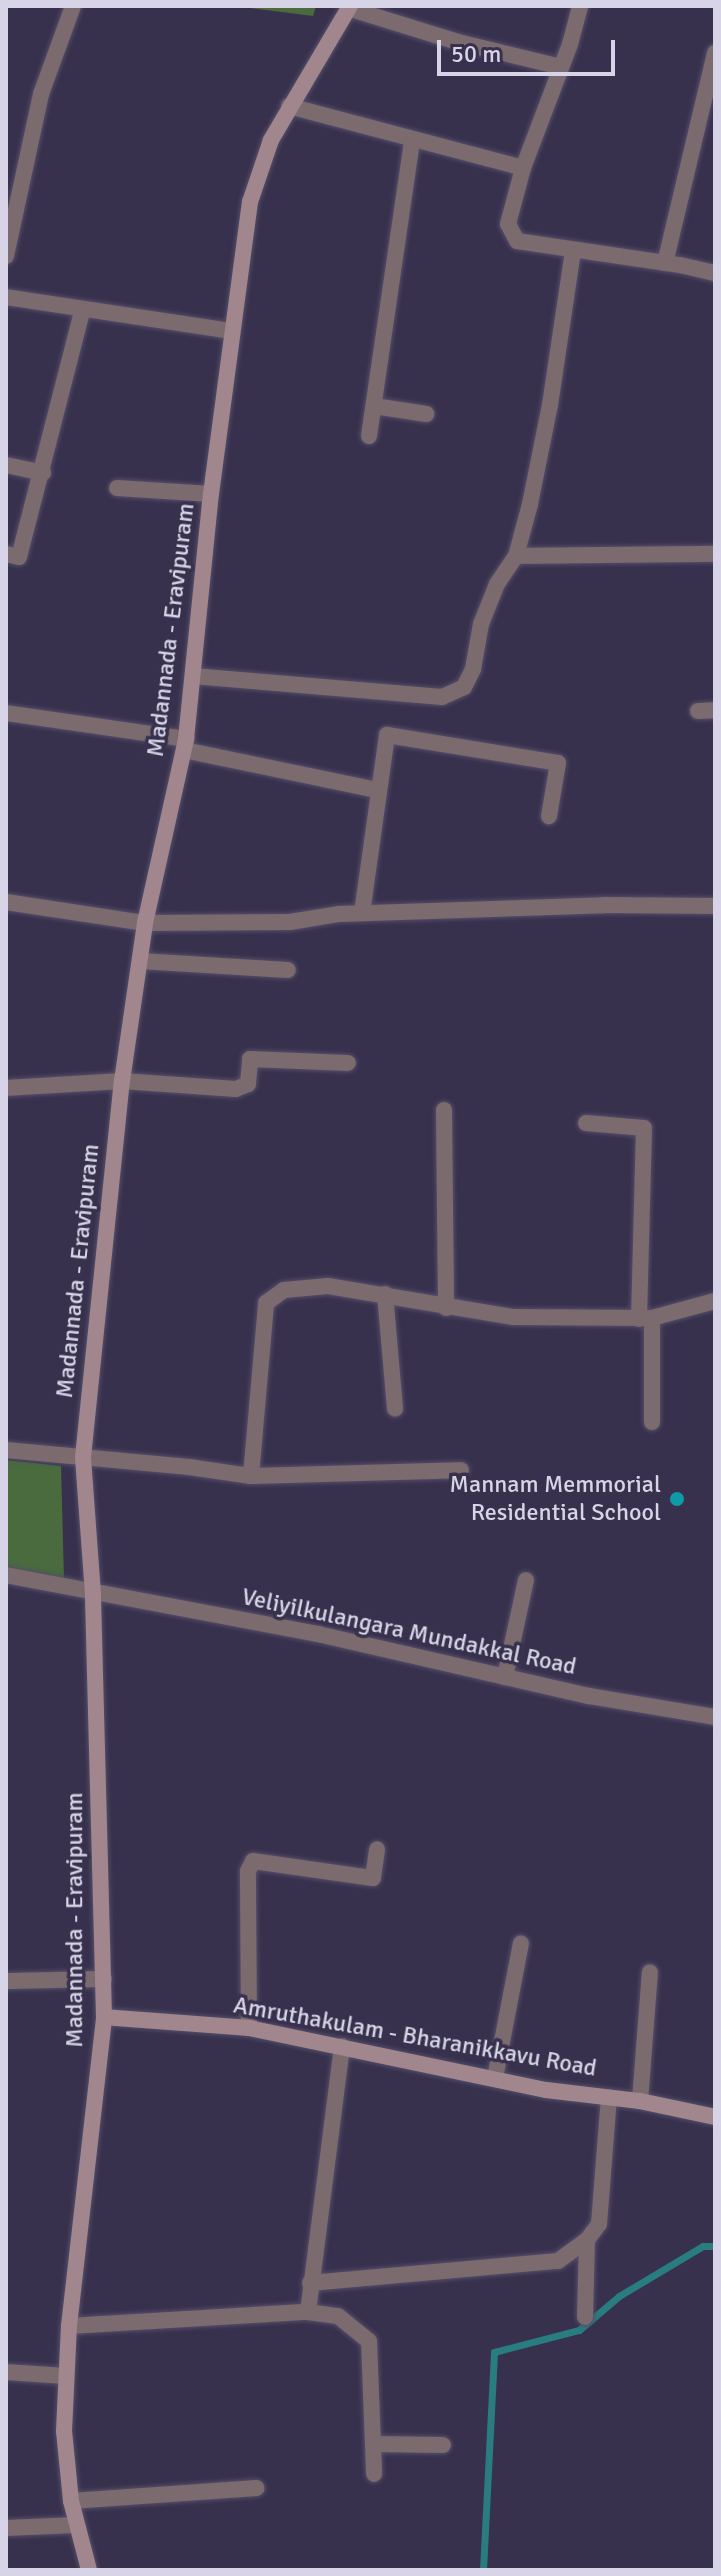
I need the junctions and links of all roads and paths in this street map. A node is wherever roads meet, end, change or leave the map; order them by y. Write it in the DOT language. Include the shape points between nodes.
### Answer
graph roads {
  1 [pos="73,6"];
  2 [pos="580,6"];
  3 [pos="349,7"];
  4 [pos="715,53"];
  5 [pos="561,67"];
  6 [pos="289,106"];
  7 [pos="412,141"];
  8 [pos="523,168"];
  9 [pos="573,252"];
  10 [pos="6,256"];
  11 [pos="665,263"];
  12 [pos="715,273"];
  13 [pos="6,297"];
  14 [pos="82,311"];
  15 [pos="232,331"];
  16 [pos="374,406"];
  17 [pos="426,414"];
  18 [pos="369,436"];
  19 [pos="6,465"];
  20 [pos="43,473"];
  21 [pos="117,488"];
  22 [pos="211,494"];
  23 [pos="6,554"];
  24 [pos="715,554"];
  25 [pos="516,556"];
  26 [pos="193,676"];
  27 [pos="6,713"];
  28 [pos="185,744"];
  29 [pos="377,790"];
  30 [pos="549,816"];
  31 [pos="6,902"];
  32 [pos="715,906"];
  33 [pos="362,913"];
  34 [pos="145,923"];
  35 [pos="140,961"];
  36 [pos="288,970"];
  37 [pos="348,1063"];
  38 [pos="122,1081"];
  39 [pos="6,1088"];
  40 [pos="444,1110"];
  41 [pos="586,1123"];
  42 [pos="385,1294"];
  43 [pos="715,1301"];
  44 [pos="446,1308"];
  45 [pos="646,1319"];
  46 [pos="395,1409"];
  47 [pos="652,1422"];
  48 [pos="6,1450"];
  49 [pos="83,1457"];
  50 [pos="461,1470"];
  51 [pos="251,1476"];
  52 [pos="6,1575"];
  53 [pos="526,1580"];
  54 [pos="93,1594"];
  55 [pos="505,1677"];
  56 [pos="715,1717"];
  57 [pos="377,1849"];
  58 [pos="521,1943"];
  59 [pos="650,1972"];
  60 [pos="104,1979"];
  61 [pos="6,1981"];
  62 [pos="104,2017"];
  63 [pos="249,2028"];
  64 [pos="342,2046"];
  65 [pos="495,2078"];
  66 [pos="609,2097"];
  67 [pos="640,2101"];
  68 [pos="715,2117"];
  69 [pos="587,2240"];
  70 [pos="310,2283"];
  71 [pos="308,2312"];
  72 [pos="585,2317"];
  73 [pos="69,2326"];
  74 [pos="6,2372"];
  75 [pos="65,2376"];
  76 [pos="373,2444"];
  77 [pos="443,2445"];
  78 [pos="374,2474"];
  79 [pos="257,2488"];
  80 [pos="71,2501"];
  81 [pos="76,2525"];
  82 [pos="6,2528"];
  83 [pos="89,2570"];
  1 -- 10 [label="street" via="41,94"];
  2 -- 5 [label="street"];
  3 -- 5 [label="street"];
  3 -- 6 [label="main road, Madannada - Eravipuram"];
  4 -- 11 [label="street"];
  5 -- 8 [label="street"];
  6 -- 7 [label="street"];
  6 -- 15 [label="main road, Madannada - Eravipuram" via="250,202"];
  7 -- 8 [label="street"];
  7 -- 16 [label="street"];
  8 -- 9 [label="street" via="510,233 517,241"];
  9 -- 11 [label="street"];
  9 -- 25 [label="street" via="550,405"];
  11 -- 12 [label="street"];
  13 -- 14 [label="street"];
  14 -- 15 [label="street"];
  14 -- 20 [label="street"];
  15 -- 22 [label="main road, Madannada - Eravipuram"];
  16 -- 17 [label="street"];
  16 -- 18 [label="street"];
  19 -- 20 [label="street"];
  20 -- 23 [label="street" via="19,557"];
  21 -- 22 [label="street"];
  22 -- 26 [label="main road, Madannada - Eravipuram"];
  24 -- 25 [label="street"];
  25 -- 26 [label="street" via="497,584 481,624 464,687 442,697"];
  26 -- 28 [label="main road, Madannada - Eravipuram"];
  27 -- 28 [label="street"];
  28 -- 29 [label="street"];
  28 -- 34 [label="main road, Madannada - Eravipuram"];
  29 -- 30 [label="street" via="387,735 558,763"];
  29 -- 33 [label="street"];
  31 -- 34 [label="street"];
  32 -- 33 [label="street"];
  33 -- 34 [label="street" via="290,922"];
  34 -- 35 [label="main road, Madannada - Eravipuram"];
  35 -- 36 [label="street"];
  35 -- 38 [label="main road, Madannada - Eravipuram"];
  37 -- 38 [label="street" via="250,1059 248,1084 236,1089"];
  38 -- 39 [label="street"];
  38 -- 49 [label="main road, Madannada - Eravipuram"];
  40 -- 44 [label="street"];
  41 -- 45 [label="street" via="644,1128"];
  42 -- 44 [label="street"];
  42 -- 46 [label="street"];
  42 -- 51 [label="street" via="307,1286 284,1290 266,1303"];
  43 -- 45 [label="street"];
  44 -- 45 [label="street" via="513,1317"];
  45 -- 47 [label="street"];
  48 -- 49 [label="street"];
  49 -- 51 [label="street"];
  49 -- 54 [label="main road, Madannada - Eravipuram"];
  50 -- 51 [label="street"];
  52 -- 54 [label="street, Veliyilkulangara Mundakkal Road"];
  53 -- 55 [label="street"];
  54 -- 55 [label="street, Veliyilkulangara Mundakkal Road" via="318,1634"];
  54 -- 60 [label="main road, Madannada - Eravipuram"];
  55 -- 56 [label="street, Veliyilkulangara Mundakkal Road"];
  57 -- 63 [label="street" via="373,1878 253,1861 248,1871"];
  58 -- 65 [label="street"];
  59 -- 67 [label="street"];
  60 -- 61 [label="street"];
  60 -- 62 [label="main road, Madannada - Eravipuram"];
  62 -- 63 [label="main road, Amruthakulam - Bharanikkavu Road"];
  62 -- 73 [label="main road, Madannada - Eravipuram"];
  63 -- 64 [label="main road, Amruthakulam - Bharanikkavu Road"];
  64 -- 65 [label="main road, Amruthakulam - Bharanikkavu Road"];
  64 -- 70 [label="street"];
  65 -- 66 [label="main road, Amruthakulam - Bharanikkavu Road"];
  66 -- 67 [label="main road, Amruthakulam - Bharanikkavu Road"];
  66 -- 69 [label="street" via="599,2224"];
  67 -- 68 [label="main road, Amruthakulam - Bharanikkavu Road"];
  69 -- 70 [label="street" via="558,2261"];
  69 -- 72 [label="street"];
  70 -- 71 [label="street"];
  71 -- 73 [label="street"];
  71 -- 76 [label="street" via="338,2316 369,2341"];
  73 -- 75 [label="main road, Madannada - Eravipuram"];
  74 -- 75 [label="street"];
  75 -- 80 [label="main road, Madannada - Eravipuram"];
  76 -- 77 [label="street"];
  76 -- 78 [label="street"];
  79 -- 80 [label="street"];
  80 -- 81 [label="main road, Madannada - Eravipuram"];
  81 -- 82 [label="street"];
  81 -- 83 [label="main road, Madannada - Eravipuram"];
}
